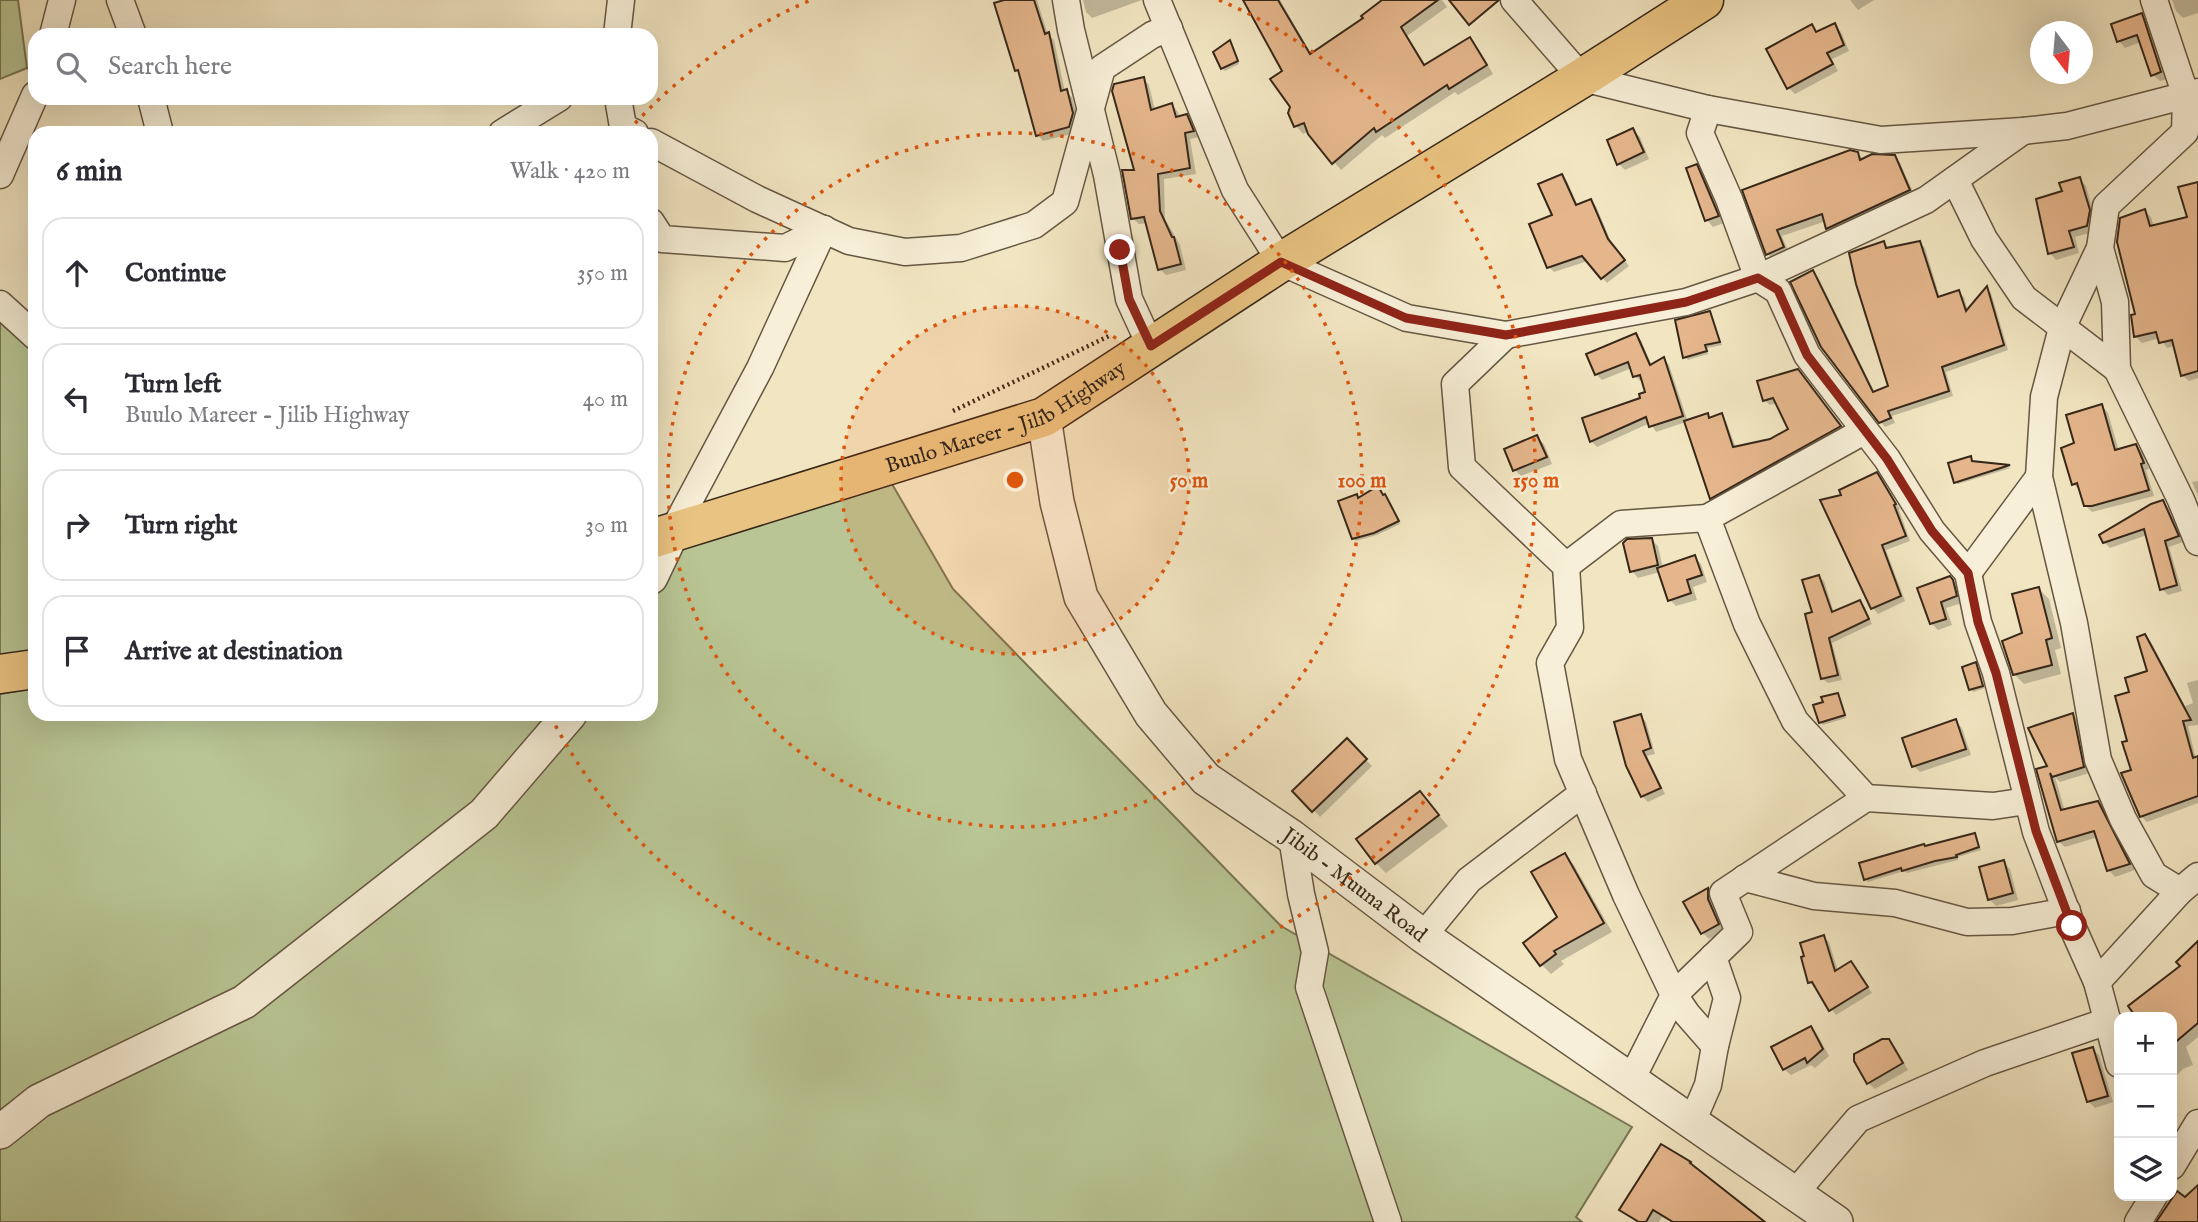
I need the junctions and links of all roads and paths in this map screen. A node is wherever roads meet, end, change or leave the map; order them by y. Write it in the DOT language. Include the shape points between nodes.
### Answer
graph roads {
  1 [pos="62,0"];
  2 [pos="120,0"];
  3 [pos="621,0"];
  4 [pos="1066,0"];
  5 [pos="1157,0"];
  6 [pos="1514,0"];
  7 [pos="1704,0"];
  8 [pos="2154,0"];
  9 [pos="55,28"];
  10 [pos="130,28"];
  11 [pos="618,28"];
  12 [pos="1169,28"];
  13 [pos="1583,78"];
  14 [pos="2192,94"];
  15 [pos="30,105"];
  16 [pos="153,105"];
  17 [pos="548,105"];
  18 [pos="620,105"];
  19 [pos="1090,106"];
  20 [pos="1709,109"];
  21 [pos="158,126"];
  22 [pos="513,126"];
  23 [pos="626,126"];
  24 [pos="2023,131"];
  25 [pos="658,146"];
  26 [pos="0,175"];
  27 [pos="1955,180"];
  28 [pos="824,229"];
  29 [pos="658,237"];
  30 [pos="2100,248"];
  31 [pos="1281,262"];
  32 [pos="1758,278"];
  33 [pos="0,304"];
  34 [pos="2063,328"];
  35 [pos="28,330"];
  36 [pos="1506,335"];
  37 [pos="1136,338"];
  38 [pos="2117,369"];
  39 [pos="947,414"];
  40 [pos="1044,417"];
  41 [pos="1864,430"];
  42 [pos="2039,477"];
  43 [pos="1707,518"];
  44 [pos="662,536"];
  45 [pos="2198,542"];
  46 [pos="1566,566"];
  47 [pos="1968,573"];
  48 [pos="28,670"];
  49 [pos="0,674"];
  50 [pos="564,721"];
  51 [pos="1583,793"];
  52 [pos="1866,798"];
  53 [pos="2027,800"];
  54 [pos="1292,837"];
  55 [pos="1745,878"];
  56 [pos="2189,883"];
  57 [pos="2067,911"];
  58 [pos="1423,936"];
  59 [pos="1713,957"];
  60 [pos="2097,982"];
  61 [pos="1674,995"];
  62 [pos="2108,1021"];
  63 [pos="2114,1044"];
  64 [pos="1715,1046"];
  65 [pos="1631,1080"];
  66 [pos="1692,1122"];
  67 [pos="2198,1123"];
  68 [pos="0,1132"];
  69 [pos="2177,1158"];
  70 [pos="1795,1193"];
  71 [pos="1388,1222"];
  72 [pos="1836,1222"];
  1 -- 9 [label="street"];
  2 -- 10 [label="street"];
  3 -- 11 [label="street"];
  4 -- 19 [label="street"];
  5 -- 12 [label="street"];
  6 -- 13 [label="street"];
  7 -- 13 [label="main road, Buulo Mareer - Jilib Highway"];
  8 -- 14 [label="street"];
  12 -- 19 [label="street" via="1152,34 1102,68"];
  12 -- 31 [label="street" via="1235,190"];
  13 -- 20 [label="street"];
  13 -- 31 [label="main road, Buulo Mareer - Jilib Highway"];
  14 -- 24 [label="street" via="2067,126"];
  14 -- 30 [label="street" via="2185,131 2106,206"];
  15 -- 26 [label="street"];
  16 -- 21 [label="street"];
  17 -- 22 [label="street"];
  18 -- 23 [label="street"];
  19 -- 28 [label="street" via="1065,202 1034,225 961,248 905,252 849,241"];
  19 -- 37 [label="street"];
  20 -- 24 [label="street" via="1881,140"];
  20 -- 32 [label="street" via="1700,133"];
  24 -- 27 [label="street"];
  25 -- 28 [label="street" via="757,200"];
  27 -- 32 [label="street" via="1926,200"];
  27 -- 34 [label="street" via="1984,239 2024,298"];
  28 -- 29 [label="street" via="785,248"];
  28 -- 44 [label="street" via="760,368"];
  30 -- 34 [label="street"];
  30 -- 38 [label="street" via="2115,302"];
  31 -- 36 [label="street" via="1406,318"];
  31 -- 37 [label="main road, Buulo Mareer - Jilib Highway"];
  32 -- 36 [label="street" via="1686,302"];
  32 -- 41 [label="street" via="1778,290 1807,355"];
  33 -- 35 [label="street"];
  34 -- 38 [label="street"];
  34 -- 42 [label="street" via="2044,397"];
  36 -- 46 [label="street" via="1455,384 1462,467"];
  37 -- 39 [label="path"];
  37 -- 40 [label="main road, Buulo Mareer - Jilib Highway"];
  38 -- 45 [label="street"];
  40 -- 44 [label="main road, Buulo Mareer - Jilib Highway"];
  40 -- 54 [label="street, Jibib - Muuna Road" via="1056,502 1081,597 1151,714 1206,779"];
  41 -- 43 [label="street"];
  41 -- 47 [label="street" via="1932,531"];
  42 -- 47 [label="street"];
  42 -- 56 [label="street" via="2074,623 2098,760 2154,875"];
  43 -- 46 [label="street" via="1621,524"];
  43 -- 52 [label="street" via="1747,624 1795,721"];
  46 -- 51 [label="street" via="1570,628 1550,663 1568,759"];
  47 -- 53 [label="street"];
  48 -- 49 [label="main road"];
  50 -- 68 [label="street" via="484,814 244,1002 39,1101"];
  51 -- 58 [label="street" via="1468,880"];
  51 -- 61 [label="street"];
  52 -- 53 [label="street" via="1993,806"];
  52 -- 55 [label="street"];
  53 -- 57 [label="street"];
  54 -- 58 [label="street, Jibib - Muuna Road"];
  54 -- 71 [label="street" via="1315,952 1309,987"];
  55 -- 57 [label="street" via="1814,896 1895,904 1967,922 2012,921"];
  55 -- 59 [label="street" via="1723,893 1739,932"];
  56 -- 60 [label="street"];
  57 -- 60 [label="street"];
  58 -- 65 [label="street, Jibib - Muuna Road"];
  59 -- 61 [label="street"];
  59 -- 64 [label="street" via="1727,998"];
  60 -- 62 [label="street"];
  61 -- 64 [label="street"];
  61 -- 65 [label="street"];
  62 -- 63 [label="street"];
  62 -- 70 [label="street" via="1985,1063 1858,1119"];
  64 -- 66 [label="street" via="1709,1085"];
  65 -- 66 [label="street, Jibib - Muuna Road"];
  66 -- 70 [label="street, Jibib - Muuna Road"];
  67 -- 69 [label="street"];
  70 -- 72 [label="street, Jibib - Muuna Road"];
}
